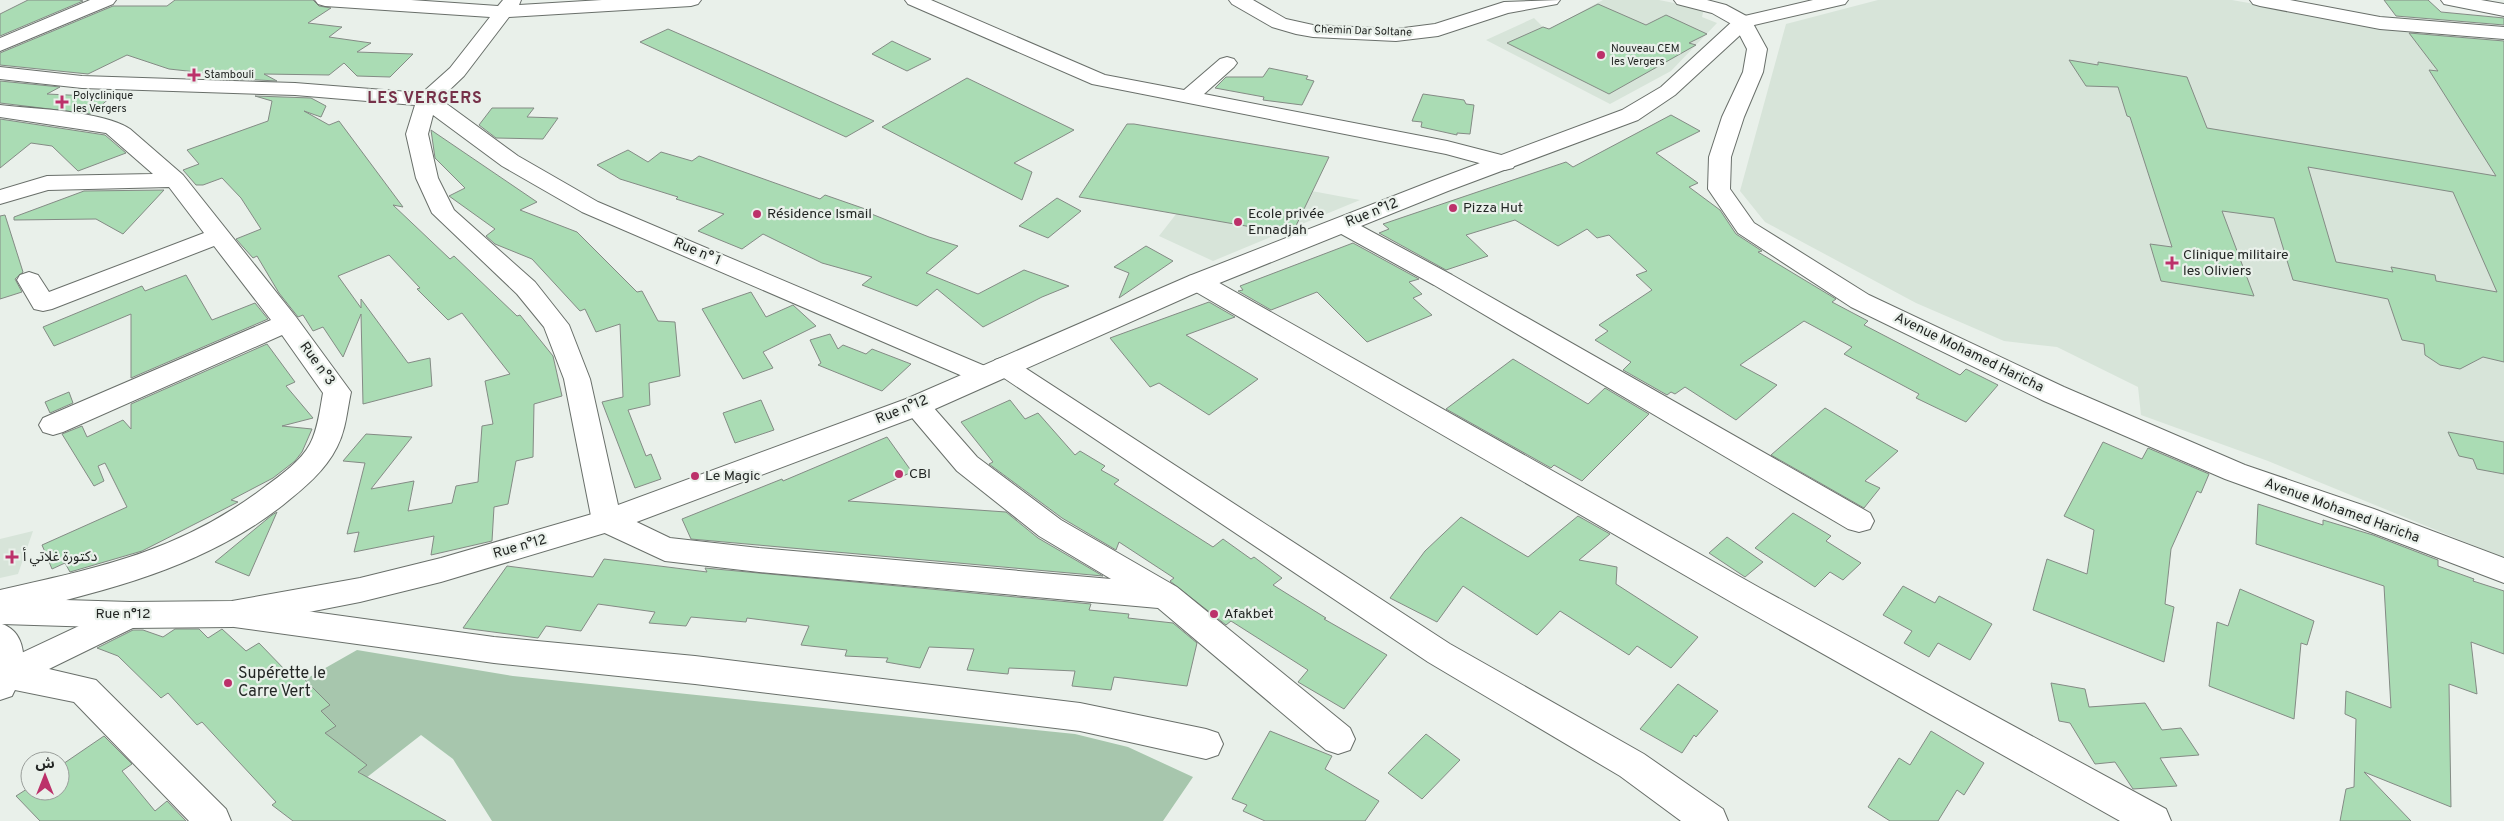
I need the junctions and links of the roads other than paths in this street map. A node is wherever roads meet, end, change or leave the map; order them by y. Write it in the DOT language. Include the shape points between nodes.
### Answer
graph roads {
  1 [pos="106,0"];
  2 [pos="325,0"];
  3 [pos="692,0"];
  4 [pos="915,0"];
  5 [pos="1239,0"];
  6 [pos="1550,0"];
  7 [pos="1684,0"];
  8 [pos="1838,0"];
  9 [pos="2260,0"];
  10 [pos="2452,0"];
  11 [pos="509,6"];
  12 [pos="1481,8"];
  13 [pos="2504,10"];
  14 [pos="1743,22"];
  15 [pos="2504,33"];
  16 [pos="0,44"];
  17 [pos="1227,63"];
  18 [pos="0,73"];
  19 [pos="1188,98"];
  20 [pos="427,100"];
  21 [pos="0,111"];
  22 [pos="1505,163"];
  23 [pos="175,180"];
  24 [pos="0,197"];
  25 [pos="1342,225"];
  26 [pos="220,235"];
  27 [pos="29,280"];
  28 [pos="1198,282"];
  29 [pos="288,323"];
  30 [pos="993,371"];
  31 [pos="916,406"];
  32 [pos="53,425"];
  33 [pos="607,521"];
  34 [pos="1859,521"];
  35 [pos="2504,571"];
  36 [pos="1166,596"];
  37 [pos="0,603"];
  38 [pos="0,611"];
  39 [pos="232,614"];
  40 [pos="130,615"];
  41 [pos="0,636"];
  42 [pos="3,680"];
  43 [pos="1338,739"];
  44 [pos="1206,744"];
  45 [pos="213,821"];
  46 [pos="1710,821"];
  47 [pos="2153,821"];
  1 -- 16 [label="street"];
  2 -- 11 [label="street"];
  3 -- 11 [label="street"];
  4 -- 19 [label="street" via="1099,80"];
  5 -- 12 [label="street, Chemin Dar Soltane" via="1279,23 1313,31 1396,35 1438,30"];
  6 -- 12 [label="street, Chemin Dar Soltane" via="1504,8"];
  7 -- 14 [label="street" via="1719,9"];
  8 -- 14 [label="street"];
  9 -- 15 [label="street" via="2380,23"];
  10 -- 13 [label="street"];
  11 -- 20 [label="street" via="457,72"];
  14 -- 22 [label="street, Rue n°12" via="1668,91 1630,114"];
  14 -- 35 [label="street, Avenue Mohamed Haricha" via="1757,49 1753,72 1732,117 1720,157 1719,189 1746,228 1860,301 2054,394 2235,472"];
  17 -- 19 [label="street"];
  18 -- 20 [label="street" via="82,82 295,89"];
  19 -- 22 [label="street" via="1447,148"];
  20 -- 30 [label="street, Rue n° 1" via="510,161 590,207"];
  20 -- 33 [label="street" via="417,134 427,178 444,213 526,288 556,325 577,379"];
  21 -- 23 [label="street, Rue n°3" via="113,128"];
  22 -- 25 [label="street, Rue n°12"];
  23 -- 24 [label="street" via="47,183"];
  23 -- 26 [label="street, Rue n°3"];
  25 -- 28 [label="street, Rue n°12"];
  25 -- 34 [label="street" via="1452,285"];
  26 -- 27 [label="street" via="42,303"];
  26 -- 29 [label="street, Rue n°3"];
  28 -- 30 [label="street, Rue n°12"];
  28 -- 47 [label="street" via="1749,597"];
  29 -- 32 [label="street"];
  29 -- 37 [label="street, Rue n°3" via="337,392 323,447 305,470 238,523 167,559 118,575"];
  30 -- 31 [label="street, Rue n°12"];
  30 -- 46 [label="street, Rue n° 1" via="1439,653 1632,765"];
  31 -- 33 [label="street, Rue n°12"];
  31 -- 36 [label="street" via="967,464 1050,528"];
  33 -- 36 [label="street" via="665,548 759,560"];
  33 -- 39 [label="street, Rue n°12" via="441,570 360,590"];
  36 -- 43 [label="street"];
  38 -- 40 [label="street, Rue n°12"];
  39 -- 40 [label="street, Rue n°12"];
  39 -- 44 [label="street" via="494,650 695,670 1080,717"];
  40 -- 42 [label="street"];
  41 -- 42 [label="street" via="6,643"];
  42 -- 45 [label="street" via="84,690"];
}
